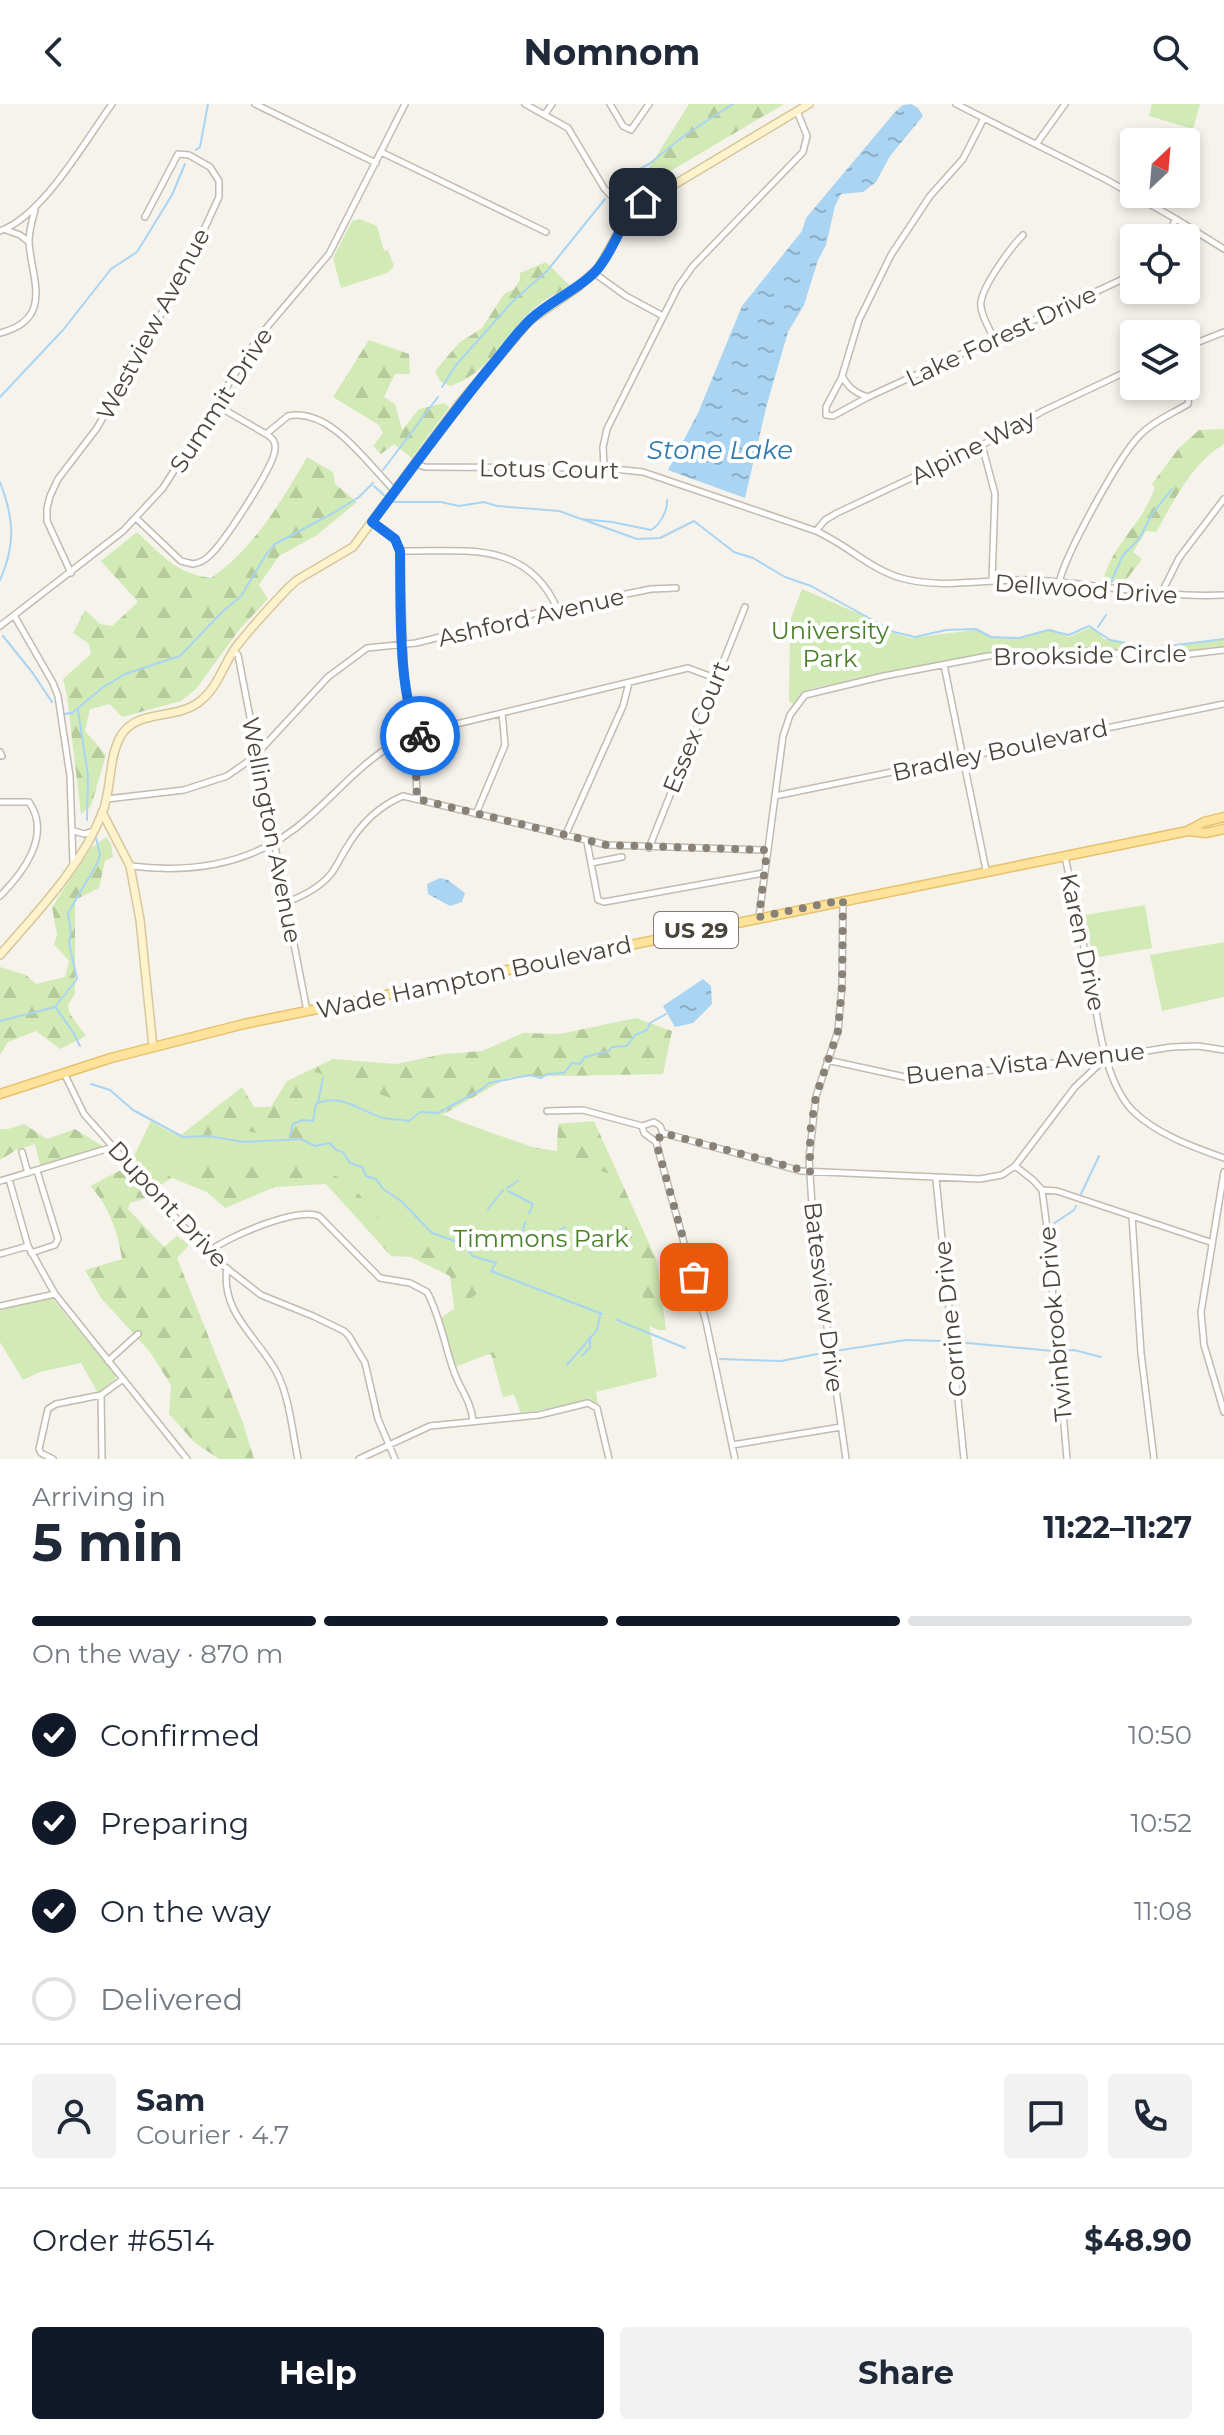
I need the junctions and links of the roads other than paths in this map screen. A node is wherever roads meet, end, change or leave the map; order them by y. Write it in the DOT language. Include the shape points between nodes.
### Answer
graph roads {
  1 [pos="112,104"];
  2 [pos="255,104"];
  3 [pos="405,104"];
  4 [pos="525,104"];
  5 [pos="552,104"];
  6 [pos="610,104"];
  7 [pos="649,104"];
  8 [pos="809,104"];
  9 [pos="956,104"];
  10 [pos="1065,104"];
  11 [pos="797,111"];
  12 [pos="545,114"];
  13 [pos="984,118"];
  14 [pos="1037,143"];
  15 [pos="381,152"];
  16 [pos="376,163"];
  17 [pos="35,209"];
  18 [pos="629,215"];
  19 [pos="145,217"];
  20 [pos="1176,219"];
  21 [pos="1173,224"];
  22 [pos="3,230"];
  23 [pos="546,232"];
  24 [pos="1023,235"];
  25 [pos="29,243"];
  26 [pos="1224,249"];
  27 [pos="594,273"];
  28 [pos="1120,280"];
  29 [pos="663,316"];
  30 [pos="1224,332"];
  31 [pos="0,333"];
  32 [pos="994,339"];
  33 [pos="1200,341"];
  34 [pos="1120,374"];
  35 [pos="842,376"];
  36 [pos="868,397"];
  37 [pos="1188,400"];
  38 [pos="216,405"];
  39 [pos="266,434"];
  40 [pos="982,445"];
  41 [pos="416,464"];
  42 [pos="604,468"];
  43 [pos="395,491"];
  44 [pos="1224,499"];
  45 [pos="136,518"];
  46 [pos="372,522"];
  47 [pos="816,531"];
  48 [pos="400,551"];
  49 [pos="71,573"];
  50 [pos="992,581"];
  51 [pos="1059,583"];
  52 [pos="676,588"];
  53 [pos="1161,594"];
  54 [pos="1224,595"];
  55 [pos="745,607"];
  56 [pos="557,608"];
  57 [pos="15,617"];
  58 [pos="0,626"];
  59 [pos="403,645"];
  60 [pos="1224,650"];
  61 [pos="233,651"];
  62 [pos="944,665"];
  63 [pos="715,678"];
  64 [pos="629,683"];
  65 [pos="1224,704"];
  66 [pos="501,713"];
  67 [pos="417,732"];
  68 [pos="409,736"];
  69 [pos="415,741"];
  70 [pos="257,753"];
  71 [pos="964,758"];
  72 [pos="775,796"];
  73 [pos="106,799"];
  74 [pos="417,799"];
  75 [pos="0,802"];
  76 [pos="102,812"];
  77 [pos="476,814"];
  78 [pos="1224,817"];
  79 [pos="1224,829"];
  80 [pos="74,831"];
  81 [pos="1188,831"];
  82 [pos="92,832"];
  83 [pos="565,836"];
  84 [pos="275,842"];
  85 [pos="587,842"];
  86 [pos="649,848"];
  87 [pos="767,850"];
  88 [pos="1065,855"];
  89 [pos="622,857"];
  90 [pos="591,863"];
  91 [pos="73,864"];
  92 [pos="130,866"];
  93 [pos="986,870"];
  94 [pos="764,873"];
  95 [pos="0,896"];
  96 [pos="843,900"];
  97 [pos="287,902"];
  98 [pos="759,917"];
  99 [pos="1,951"];
  100 [pos="307,1012"];
  101 [pos="153,1047"];
  102 [pos="1224,1050"];
  103 [pos="1107,1057"];
  104 [pos="827,1060"];
  105 [pos="64,1073"];
  106 [pos="0,1094"];
  107 [pos="547,1111"];
  108 [pos="642,1126"];
  109 [pos="663,1133"];
  110 [pos="656,1142"];
  111 [pos="113,1147"];
  112 [pos="22,1152"];
  113 [pos="1224,1158"];
  114 [pos="1015,1166"];
  115 [pos="37,1171"];
  116 [pos="810,1172"];
  117 [pos="28,1173"];
  118 [pos="1224,1173"];
  119 [pos="9,1179"];
  120 [pos="936,1179"];
  121 [pos="0,1181"];
  122 [pos="1042,1190"];
  123 [pos="1132,1216"];
  124 [pos="1210,1242"];
  125 [pos="29,1249"];
  126 [pos="207,1253"];
  127 [pos="0,1254"];
  128 [pos="227,1268"];
  129 [pos="55,1294"];
  130 [pos="0,1306"];
  131 [pos="138,1334"];
  132 [pos="108,1361"];
  133 [pos="123,1379"];
  134 [pos="101,1395"];
  135 [pos="1224,1412"];
  136 [pos="473,1421"];
  137 [pos="841,1427"];
  138 [pos="388,1445"];
  139 [pos="732,1445"];
  140 [pos="39,1449"];
  141 [pos="37,1459"];
  142 [pos="53,1459"];
  143 [pos="102,1459"];
  144 [pos="187,1459"];
  145 [pos="298,1459"];
  146 [pos="359,1459"];
  147 [pos="395,1459"];
  148 [pos="609,1459"];
  149 [pos="735,1459"];
  150 [pos="846,1459"];
  151 [pos="964,1459"];
  152 [pos="1067,1459"];
  153 [pos="1154,1459"];
  1 -- 17 [label="street"];
  2 -- 16 [label="street"];
  3 -- 15 [label="street, Summit Drive"];
  4 -- 12 [label="street"];
  5 -- 12 [label="street"];
  6 -- 7 [label="street" via="631,130"];
  8 -- 11 [label="street"];
  9 -- 13 [label="street"];
  10 -- 14 [label="street"];
  11 -- 18 [label="street" via="665,188"];
  11 -- 29 [label="street" via="807,136 803,152 693,266"];
  12 -- 18 [label="street" via="571,131 604,188"];
  13 -- 14 [label="street"];
  13 -- 35 [label="street, Lake Forest Drive" via="963,159 930,196 891,255 859,320"];
  14 -- 20 [label="street"];
  15 -- 16 [label="street, Summit Drive"];
  15 -- 23 [label="street"];
  16 -- 38 [label="street, Summit Drive" via="329,254 257,339"];
  17 -- 22 [label="street"];
  17 -- 25 [label="street"];
  18 -- 27 [label="street"];
  19 -- 49 [label="street, Westview Avenue" via="178,154 205,162 217,176 219,197 183,275 97,428 50,496 47,521"];
  20 -- 21 [label="street"];
  20 -- 26 [label="street"];
  22 -- 25 [label="street"];
  24 -- 32 [label="street" via="981,300"];
  25 -- 31 [label="street" via="35,305 19,325"];
  27 -- 29 [label="street"];
  27 -- 41 [label="street" via="529,321"];
  28 -- 32 [label="street, Lake Forest Drive"];
  29 -- 42 [label="street" via="607,429"];
  30 -- 33 [label="street"];
  32 -- 36 [label="street, Lake Forest Drive"];
  34 -- 40 [label="street, Alpine Way"];
  35 -- 36 [label="street" via="853,391"];
  35 -- 36 [label="street, Lake Forest Drive" via="826,415"];
  37 -- 51 [label="street" via="1130,446 1068,556"];
  38 -- 39 [label="street"];
  38 -- 45 [label="street, Summit Drive" via="178,466"];
  39 -- 43 [label="street" via="288,416 310,417 351,441"];
  39 -- 45 [label="street" via="276,445 273,458 206,559 196,564 181,561"];
  40 -- 47 [label="street, Alpine Way" via="837,513"];
  40 -- 50 [label="street" via="995,494"];
  41 -- 42 [label="street, Lotus Court"];
  41 -- 43 [label="street"];
  42 -- 47 [label="street, Lotus Court" via="661,476"];
  43 -- 46 [label="street"];
  44 -- 53 [label="street" via="1179,558"];
  45 -- 49 [label="street, Summit Drive"];
  46 -- 48 [label="street" via="395,539"];
  46 -- 61 [label="street" via="353,547 297,580"];
  47 -- 50 [label="street, Dellwood Drive" via="906,579"];
  48 -- 56 [label="street" via="513,559 540,579"];
  48 -- 59 [label="street"];
  49 -- 57 [label="street, Summit Drive"];
  50 -- 51 [label="street, Dellwood Drive"];
  51 -- 53 [label="street, Dellwood Drive"];
  52 -- 56 [label="street, Ashford Avenue"];
  53 -- 54 [label="street, Dellwood Drive"];
  55 -- 63 [label="street, Essex Court"];
  56 -- 59 [label="street, Ashford Avenue"];
  57 -- 58 [label="street, Summit Drive"];
  57 -- 80 [label="street" via="58,696"];
  59 -- 67 [label="street" via="406,696"];
  59 -- 70 [label="street, Ashford Avenue" via="372,646 347,661"];
  60 -- 62 [label="street, Brookside Circle" via="1164,657 1063,651"];
  61 -- 70 [label="street, Wellington Avenue"];
  61 -- 73 [label="street" via="211,690 197,703 137,721 124,731"];
  62 -- 71 [label="street"];
  62 -- 72 [label="street, Brookside Circle" via="805,695 786,725"];
  63 -- 64 [label="street" via="688,668"];
  63 -- 86 [label="street, Essex Court"];
  64 -- 66 [label="street"];
  64 -- 83 [label="street"];
  65 -- 71 [label="street, Bradley Boulevard"];
  66 -- 67 [label="street"];
  66 -- 77 [label="street" via="505,745"];
  67 -- 68 [label="street"];
  67 -- 69 [label="street" via="420,738"];
  68 -- 69 [label="street"];
  68 -- 84 [label="street" via="382,750"];
  69 -- 74 [label="street"];
  70 -- 73 [label="street, Ashford Avenue" via="217,781"];
  70 -- 84 [label="street, Wellington Avenue"];
  71 -- 72 [label="street, Bradley Boulevard"];
  71 -- 93 [label="street"];
  72 -- 87 [label="street, Brookside Circle"];
  73 -- 76 [label="street"];
  74 -- 77 [label="street"];
  74 -- 97 [label="street" via="400,797 379,810 356,832 323,882"];
  75 -- 95 [label="street" via="29,802 36,815 37,839"];
  76 -- 82 [label="street"];
  76 -- 92 [label="street"];
  77 -- 83 [label="street"];
  78 -- 81 [label="main road, Wade Hampton Boulevard / US 29"];
  79 -- 81 [label="main road, Wade Hampton Boulevard / US 29"];
  80 -- 82 [label="street"];
  80 -- 91 [label="street"];
  81 -- 88 [label="main road, Wade Hampton Boulevard / US 29"];
  82 -- 91 [label="street"];
  83 -- 85 [label="street"];
  84 -- 92 [label="street" via="207,867"];
  84 -- 97 [label="street, Wellington Avenue"];
  85 -- 86 [label="street"];
  85 -- 90 [label="street"];
  86 -- 87 [label="street"];
  87 -- 94 [label="street, Brookside Circle"];
  88 -- 93 [label="main road, Wade Hampton Boulevard / US 29"];
  88 -- 103 [label="street, Karen Drive"];
  89 -- 90 [label="street"];
  90 -- 94 [label="street" via="598,900 604,902"];
  91 -- 99 [label="street"];
  92 -- 101 [label="street"];
  93 -- 96 [label="main road, Wade Hampton Boulevard / US 29"];
  94 -- 98 [label="street, Brookside Circle"];
  96 -- 98 [label="main road, Wade Hampton Boulevard / US 29"];
  96 -- 104 [label="street, Batesview Drive" via="841,1007"];
  97 -- 100 [label="street, Wellington Avenue"];
  98 -- 100 [label="main road, Wade Hampton Boulevard / US 29"];
  100 -- 101 [label="main road, Wade Hampton Boulevard / US 29"];
  101 -- 105 [label="main road, Wade Hampton Boulevard / US 29"];
  102 -- 103 [label="street, Buena Vista Avenue" via="1188,1046"];
  103 -- 104 [label="street, Buena Vista Avenue" via="914,1079"];
  103 -- 113 [label="street, Karen Drive" via="1114,1082 1133,1110 1159,1129"];
  103 -- 114 [label="street" via="1075,1087"];
  104 -- 116 [label="street, Batesview Drive" via="812,1117"];
  105 -- 106 [label="main road, Wade Hampton Boulevard / US 29"];
  105 -- 111 [label="street, Dupont Drive" via="84,1114"];
  107 -- 108 [label="street" via="583,1110"];
  108 -- 109 [label="street" via="654,1122"];
  108 -- 110 [label="street"];
  109 -- 110 [label="street"];
  109 -- 116 [label="street"];
  110 -- 139 [label="street" via="706,1322"];
  111 -- 115 [label="street"];
  111 -- 126 [label="street, Dupont Drive"];
  112 -- 117 [label="street"];
  114 -- 120 [label="street" via="995,1178"];
  114 -- 122 [label="street"];
  115 -- 117 [label="street"];
  115 -- 125 [label="street" via="58,1239 55,1245"];
  116 -- 120 [label="street"];
  116 -- 137 [label="street, Batesview Drive"];
  117 -- 119 [label="street"];
  118 -- 124 [label="street"];
  119 -- 121 [label="street"];
  119 -- 125 [label="street"];
  120 -- 151 [label="street, Corrine Drive"];
  122 -- 123 [label="street"];
  122 -- 152 [label="street, Twinbrook Drive"];
  123 -- 124 [label="street"];
  123 -- 153 [label="street"];
  124 -- 135 [label="street" via="1201,1324"];
  125 -- 127 [label="street"];
  125 -- 129 [label="street"];
  126 -- 128 [label="street, Dupont Drive"];
  126 -- 136 [label="street" via="264,1226 309,1213 319,1216 380,1278 427,1292"];
  128 -- 138 [label="street, Dupont Drive" via="261,1295 349,1336 365,1363"];
  128 -- 145 [label="street" via="227,1292 236,1315 281,1383"];
  129 -- 130 [label="street"];
  129 -- 132 [label="street"];
  131 -- 132 [label="street"];
  132 -- 133 [label="street"];
  133 -- 134 [label="street"];
  133 -- 144 [label="street"];
  134 -- 140 [label="street" via="50,1407"];
  134 -- 143 [label="street"];
  136 -- 138 [label="street" via="430,1426"];
  136 -- 148 [label="street" via="594,1406"];
  137 -- 139 [label="street"];
  137 -- 150 [label="street, Batesview Drive"];
  138 -- 146 [label="street"];
  138 -- 147 [label="street, Dupont Drive"];
  139 -- 149 [label="street"];
  140 -- 141 [label="street"];
  140 -- 142 [label="street"];
}
